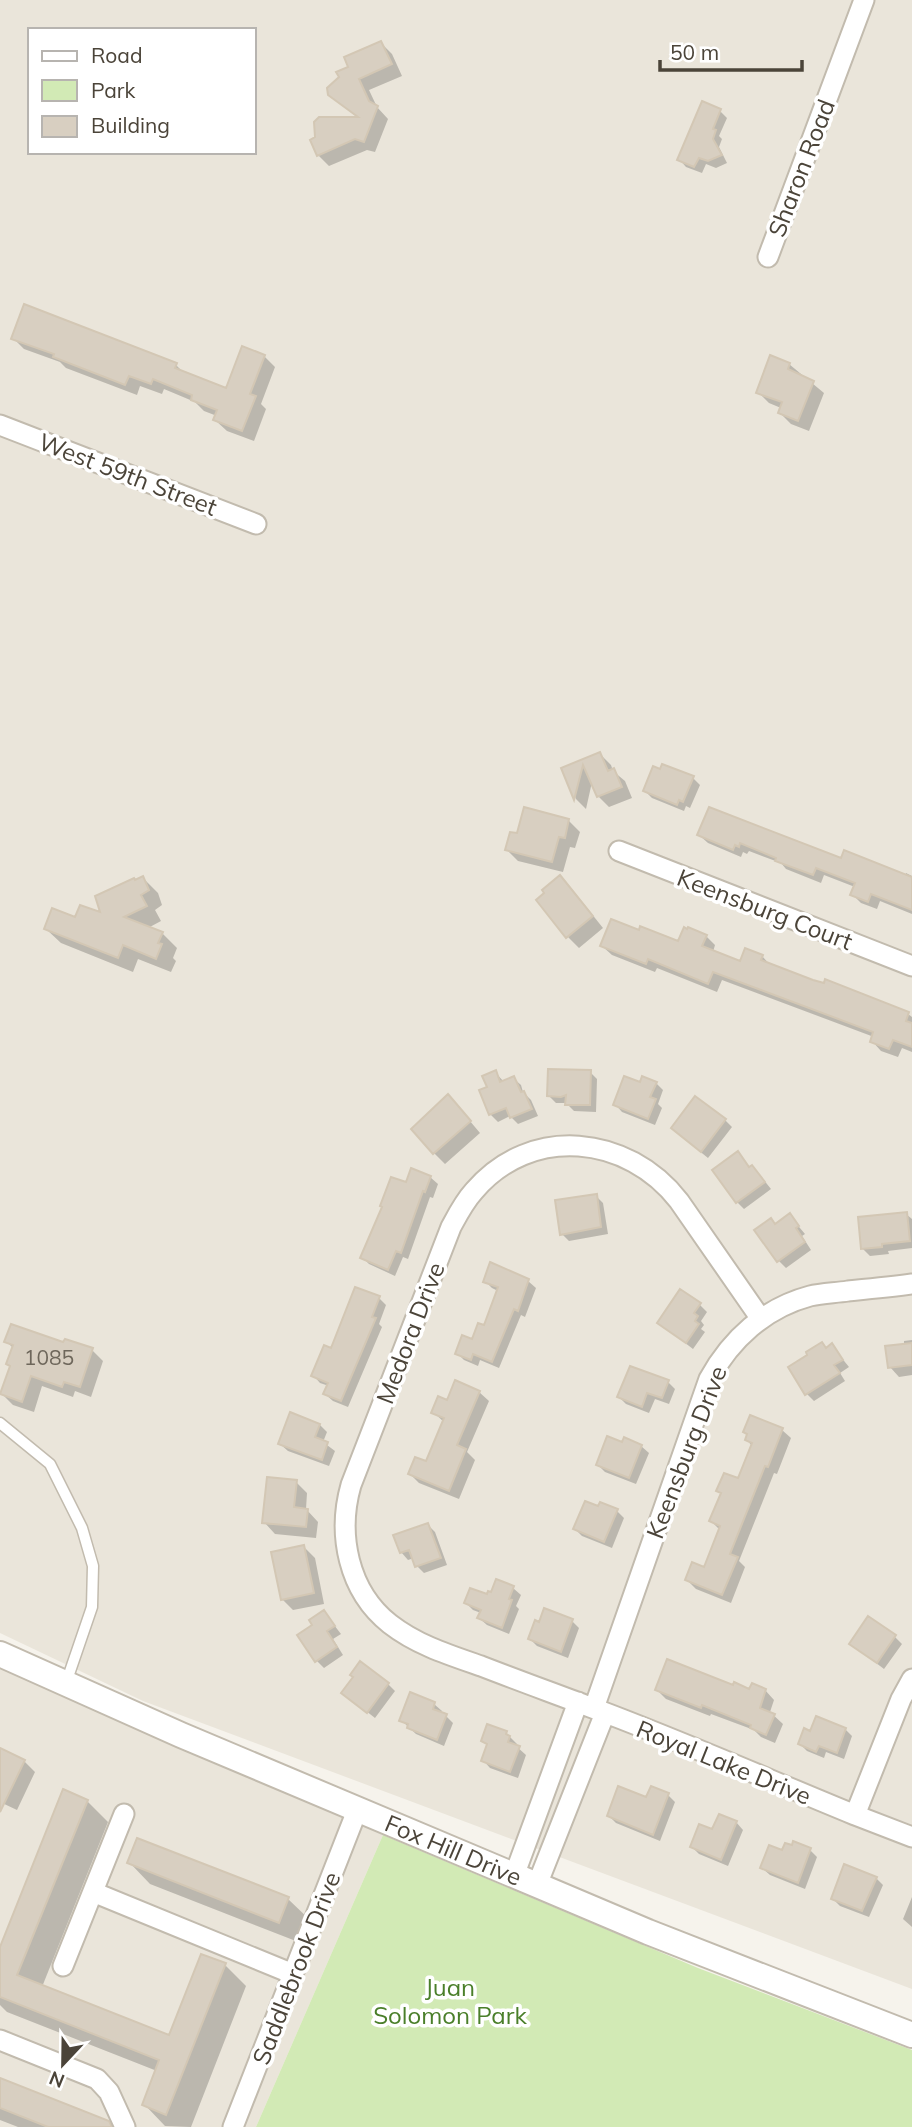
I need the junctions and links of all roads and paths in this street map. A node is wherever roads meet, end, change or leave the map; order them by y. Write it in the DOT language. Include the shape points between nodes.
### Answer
graph roads {
  1 [pos="864,0"];
  2 [pos="768,257"];
  3 [pos="0,425"];
  4 [pos="256,524"];
  5 [pos="619,851"];
  6 [pos="912,966"];
  7 [pos="912,1284"];
  8 [pos="761,1319"];
  9 [pos="0,1423"];
  10 [pos="0,1654"];
  11 [pos="912,1679"];
  12 [pos="65,1684"];
  13 [pos="592,1708"];
  14 [pos="358,1808"];
  15 [pos="124,1814"];
  16 [pos="855,1815"];
  17 [pos="912,1837"];
  18 [pos="514,1876"];
  19 [pos="537,1885"];
  20 [pos="93,1892"];
  21 [pos="63,1966"];
  22 [pos="293,1974"];
  23 [pos="912,2035"];
  24 [pos="0,2040"];
  25 [pos="125,2127"];
  26 [pos="233,2127"];
  1 -- 2 [label="street, Sharon Road"];
  3 -- 4 [label="street, West 59th Street"];
  5 -- 6 [label="street, Keensburg Court"];
  7 -- 8 [label="street, Keensburg Drive" via="808,1296"];
  8 -- 13 [label="street, Keensburg Drive" via="730,1346 709,1379"];
  8 -- 13 [label="street, Medora Drive" via="668,1188 641,1166 609,1151 549,1147 516,1158 480,1184 455,1220 351,1485 345,1516 348,1558 372,1606 409,1638"];
  9 -- 12 [label="lane" via="50,1465 82,1528 93,1566 92,1607"];
  10 -- 12 [label="street, Fox Hill Drive"];
  11 -- 16 [label="street"];
  12 -- 14 [label="street, Fox Hill Drive"];
  13 -- 16 [label="street, Royal Lake Drive"];
  13 -- 18 [label="street, Keensburg Drive"];
  13 -- 19 [label="street, Keensburg Drive"];
  14 -- 18 [label="street, Fox Hill Drive"];
  14 -- 22 [label="street, Saddlebrook Drive"];
  15 -- 20 [label="street"];
  16 -- 17 [label="street, Royal Lake Drive"];
  18 -- 19 [label="street, Fox Hill Drive"];
  19 -- 23 [label="street, Fox Hill Drive"];
  20 -- 21 [label="street"];
  20 -- 22 [label="street"];
  22 -- 26 [label="street, Saddlebrook Drive"];
  24 -- 25 [label="street" via="97,2079 109,2092"];
}
